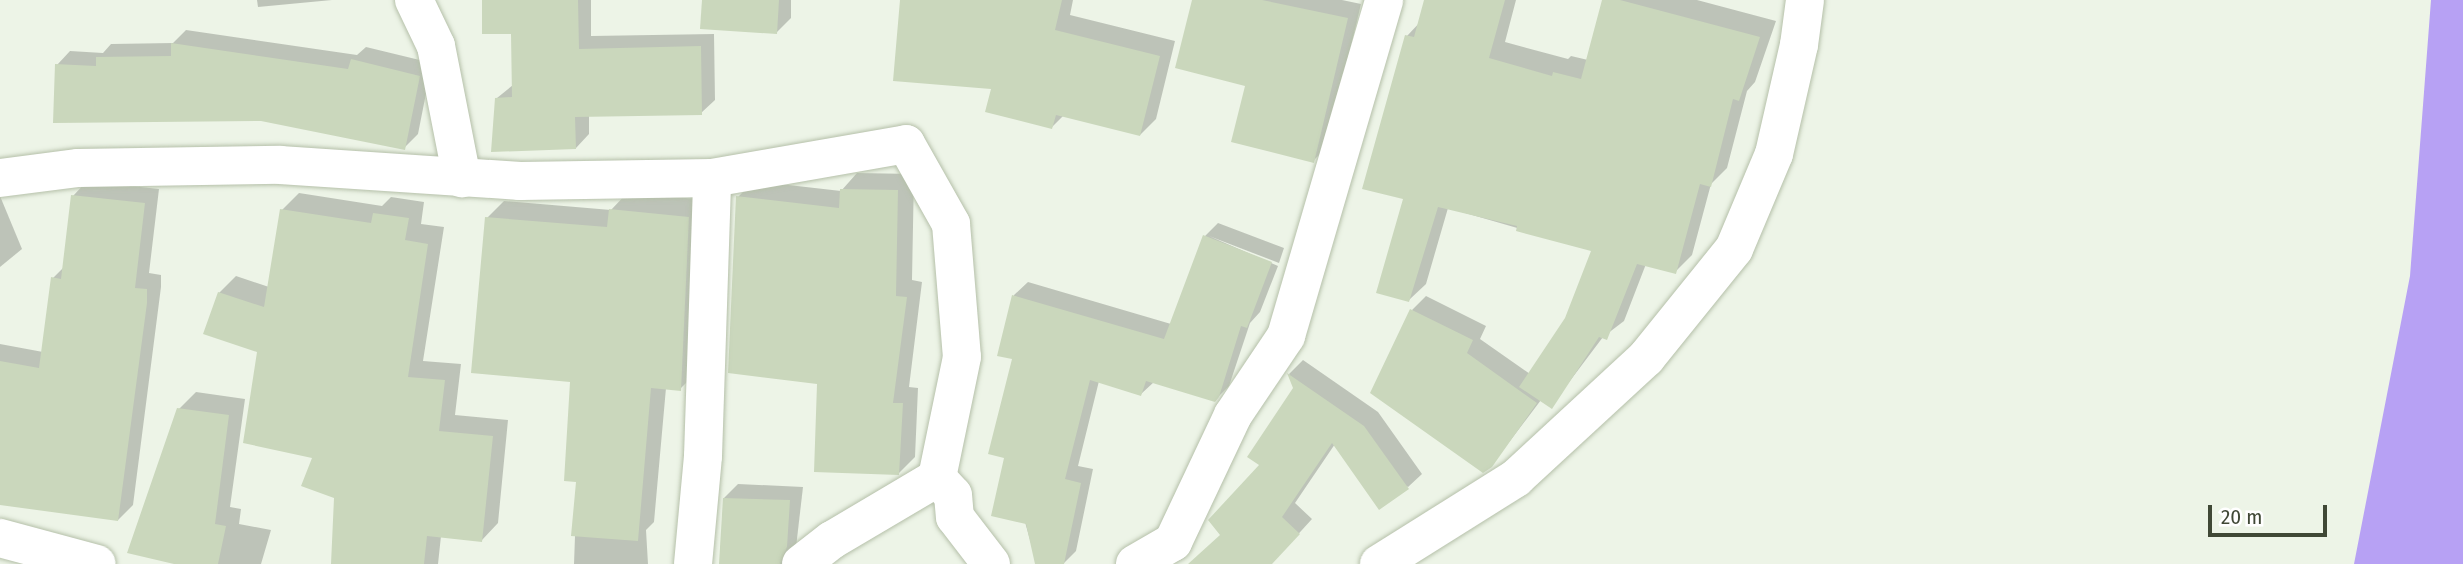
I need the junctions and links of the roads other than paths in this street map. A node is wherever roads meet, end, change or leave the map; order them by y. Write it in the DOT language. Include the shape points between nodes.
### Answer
graph roads {
  1 [pos="414,0"];
  2 [pos="1384,0"];
  3 [pos="1805,0"];
  4 [pos="461,177"];
  5 [pos="0,178"];
  6 [pos="712,178"];
  7 [pos="937,478"];
  8 [pos="0,538"];
  9 [pos="97,564"];
  10 [pos="693,564"];
  11 [pos="801,564"];
  12 [pos="990,564"];
  13 [pos="1135,564"];
  14 [pos="1379,564"];
  1 -- 4 [label="street" via="436,46"];
  2 -- 13 [label="street" via="1286,336 1233,415 1173,542"];
  3 -- 14 [label="street" via="1800,45 1774,155 1734,249 1646,358 1516,478"];
  4 -- 5 [label="street" via="280,165 78,168"];
  4 -- 6 [label="street" via="520,181"];
  6 -- 7 [label="street" via="906,144 951,224 962,357"];
  6 -- 10 [label="street" via="703,456"];
  7 -- 11 [label="street" via="832,540"];
  7 -- 12 [label="street" via="953,495 956,517"];
  8 -- 9 [label="street"];
}
